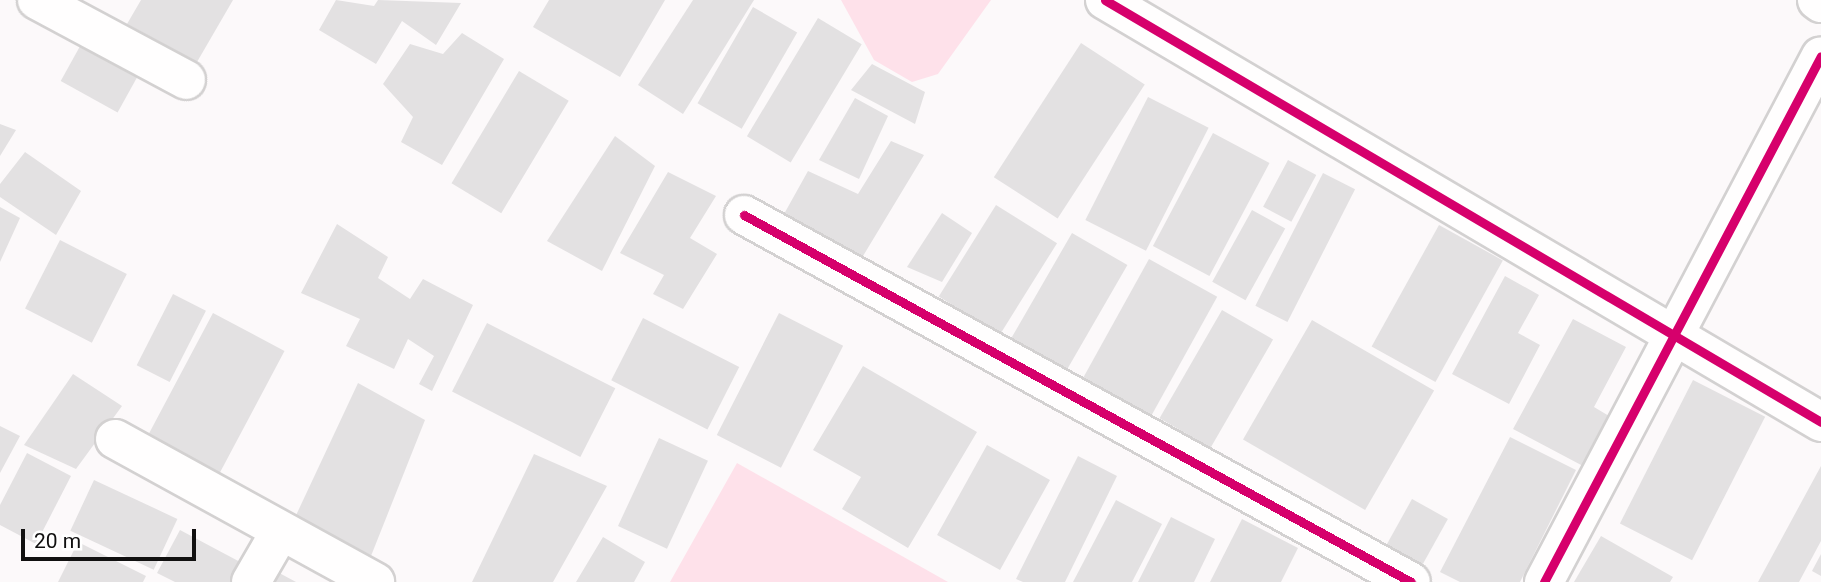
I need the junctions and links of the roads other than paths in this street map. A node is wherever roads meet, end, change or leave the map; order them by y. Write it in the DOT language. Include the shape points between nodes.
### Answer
graph roads {
  1 [pos="37,0"];
  2 [pos="1105,0"];
  3 [pos="1821,56"];
  4 [pos="186,80"];
  5 [pos="744,215"];
  6 [pos="1673,333"];
  7 [pos="1821,422"];
  8 [pos="115,439"];
  9 [pos="280,532"];
  10 [pos="251,582"];
  11 [pos="375,582"];
  12 [pos="1411,582"];
  13 [pos="1544,582"];
  1 -- 4 [label="street"];
  2 -- 6 [label="street"];
  3 -- 6 [label="street"];
  5 -- 12 [label="street"];
  6 -- 7 [label="street"];
  6 -- 13 [label="street"];
  8 -- 9 [label="street"];
  9 -- 10 [label="street"];
  9 -- 11 [label="street"];
}
